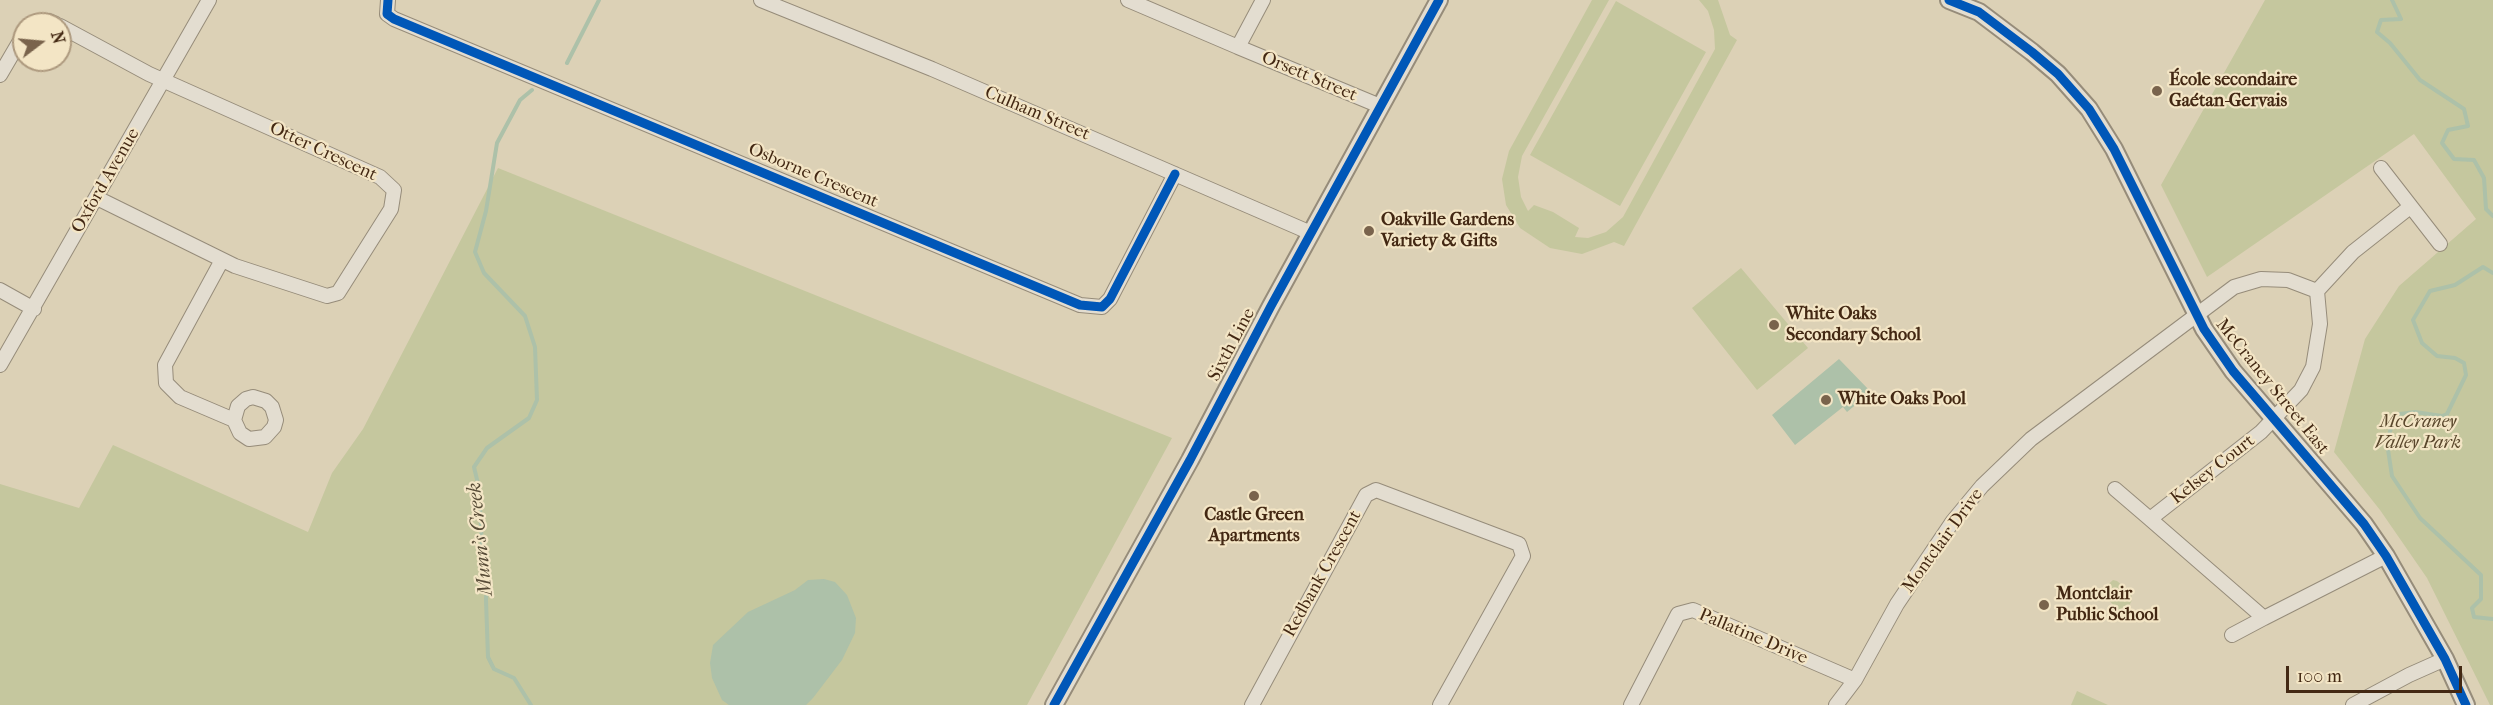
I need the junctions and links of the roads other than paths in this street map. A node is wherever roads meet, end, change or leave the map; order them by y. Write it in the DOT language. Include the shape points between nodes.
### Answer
graph roads {
  1 [pos="209,0"];
  2 [pos="388,0"];
  3 [pos="761,0"];
  4 [pos="1128,0"];
  5 [pos="1263,0"];
  6 [pos="1439,0"];
  7 [pos="1950,0"];
  8 [pos="72,32"];
  9 [pos="1238,47"];
  10 [pos="12,54"];
  11 [pos="0,75"];
  12 [pos="163,81"];
  13 [pos="1380,106"];
  14 [pos="2381,168"];
  15 [pos="1175,174"];
  16 [pos="97,198"];
  17 [pos="2410,207"];
  18 [pos="1311,233"];
  19 [pos="2440,244"];
  20 [pos="222,260"];
  21 [pos="0,291"];
  22 [pos="2317,291"];
  23 [pos="34,309"];
  24 [pos="2195,315"];
  25 [pos="1,363"];
  26 [pos="2274,418"];
  27 [pos="234,420"];
  28 [pos="2115,489"];
  29 [pos="2150,519"];
  30 [pos="2386,556"];
  31 [pos="2264,618"];
  32 [pos="2232,635"];
  33 [pos="2445,658"];
  34 [pos="1855,680"];
  35 [pos="1054,705"];
  36 [pos="1252,705"];
  37 [pos="1440,705"];
  38 [pos="1631,705"];
  39 [pos="1836,705"];
  40 [pos="2353,705"];
  41 [pos="2466,705"];
  1 -- 12 [label="street, Oxford Avenue"];
  2 -- 15 [label="street, Osborne Crescent" via="387,14 393,19 1080,305 1102,307 1110,299"];
  3 -- 15 [label="street, Culham Street"];
  4 -- 9 [label="street, Orsett Street"];
  5 -- 9 [label="street, Orsett Street"];
  6 -- 13 [label="street, Sixth Line"];
  7 -- 24 [label="street, McCraney Street East" via="1979,12 2032,52 2089,109 2114,149"];
  8 -- 12 [label="street"];
  9 -- 13 [label="street, Orsett Street"];
  10 -- 11 [label="street"];
  12 -- 16 [label="street, Oxford Avenue"];
  12 -- 20 [label="street, Otter Crescent" via="380,177 394,190 391,209 338,293 327,296"];
  13 -- 18 [label="street, Sixth Line"];
  14 -- 17 [label="street"];
  15 -- 18 [label="street, Culham Street"];
  16 -- 20 [label="street, Otter Crescent"];
  16 -- 23 [label="street, Oxford Avenue"];
  17 -- 19 [label="street"];
  17 -- 22 [label="street" via="2353,252"];
  18 -- 35 [label="street, Sixth Line"];
  20 -- 27 [label="street" via="165,365 166,383 180,397"];
  21 -- 23 [label="street"];
  22 -- 24 [label="street, Montclair Drive" via="2288,280 2261,279 2234,287"];
  22 -- 26 [label="street, Kelsey Court" via="2320,324 2313,367 2301,390"];
  23 -- 25 [label="street, Oxford Avenue"];
  24 -- 26 [label="street, McCraney Street East" via="2234,371"];
  24 -- 34 [label="street, Montclair Drive" via="2031,439 1982,486 1953,521 1897,604"];
  26 -- 29 [label="street, Kelsey Court"];
  26 -- 30 [label="street, McCraney Street East"];
  28 -- 29 [label="street"];
  29 -- 31 [label="street"];
  30 -- 31 [label="street"];
  30 -- 33 [label="street, McCraney Street East"];
  31 -- 32 [label="street"];
  33 -- 40 [label="street"];
  33 -- 41 [label="street, McCraney Street East"];
  34 -- 38 [label="street, Pallatine Drive" via="1693,610 1678,614"];
  34 -- 39 [label="street, Montclair Drive"];
  36 -- 37 [label="street, Redbank Crescent" via="1366,495 1376,490 1519,544 1523,556"];
}
